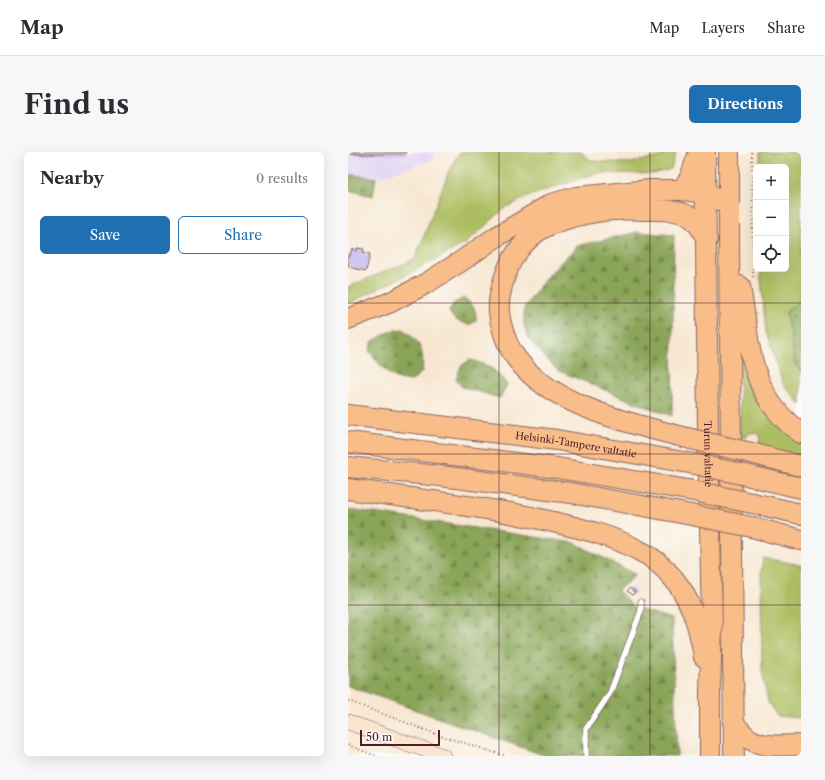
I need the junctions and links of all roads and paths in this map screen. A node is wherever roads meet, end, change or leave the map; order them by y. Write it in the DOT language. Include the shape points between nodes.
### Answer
graph roads {
  1 [pos="699,152"];
  2 [pos="705,152"];
  3 [pos="729,152"];
  4 [pos="752,152"];
  5 [pos="681,190"];
  6 [pos="706,192"];
  7 [pos="730,218"];
  8 [pos="707,241"];
  9 [pos="729,243"];
  10 [pos="753,278"];
  11 [pos="348,319"];
  12 [pos="348,415"];
  13 [pos="801,433"];
  14 [pos="348,442"];
  15 [pos="801,466"];
  16 [pos="348,467"];
  17 [pos="801,488"];
  18 [pos="348,489"];
  19 [pos="801,514"];
  20 [pos="801,540"];
  21 [pos="641,602"];
  22 [pos="710,692"];
  23 [pos="348,701"];
  24 [pos="348,722"];
  25 [pos="733,722"];
  26 [pos="711,733"];
  27 [pos="348,745"];
  28 [pos="801,745"];
  29 [pos="376,756"];
  30 [pos="443,756"];
  31 [pos="506,756"];
  32 [pos="586,756"];
  33 [pos="710,756"];
  34 [pos="733,756"];
  1 -- 5 [label="highway" via="690,178"];
  2 -- 6 [label="highway, Turun valtatie"];
  3 -- 7 [label="highway"];
  4 -- 10 [label="path"];
  5 -- 6 [label="highway"];
  5 -- 11 [label="highway" via="612,193 576,197 550,204 425,284 391,302"];
  6 -- 7 [label="highway" via="721,203"];
  6 -- 8 [label="highway, Turun valtatie"];
  7 -- 9 [label="highway"];
  8 -- 15 [label="highway, bridge" via="696,221 682,212 672,210 614,210 556,222 538,231 521,246 510,264 498,303 500,322 506,340 528,374 572,401 628,423"];
  8 -- 22 [label="highway, Turun valtatie" via="712,627"];
  9 -- 13 [label="highway" via="740,287 755,371 762,390 790,426"];
  9 -- 25 [label="highway"];
  12 -- 17 [label="highway, Helsinki-Tampere valtatie, bridge" via="557,440 695,464"];
  14 -- 19 [label="highway, bridge" via="557,468 688,490"];
  16 -- 20 [label="highway, bridge" via="572,493 752,527"];
  18 -- 22 [label="highway" via="527,516 593,532 639,550 656,561 674,578 686,598 702,644"];
  21 -- 32 [label="lane" via="641,611 610,693 586,729"];
  22 -- 26 [label="highway, Turun valtatie"];
  23 -- 31 [label="path" via="439,735"];
  24 -- 30 [label="main road"];
  25 -- 28 [label="highway" via="751,740 771,745"];
  25 -- 34 [label="highway"];
  26 -- 33 [label="highway, Turun valtatie"];
  26 -- 34 [label="highway" via="724,750"];
  27 -- 29 [label="path"];
}
